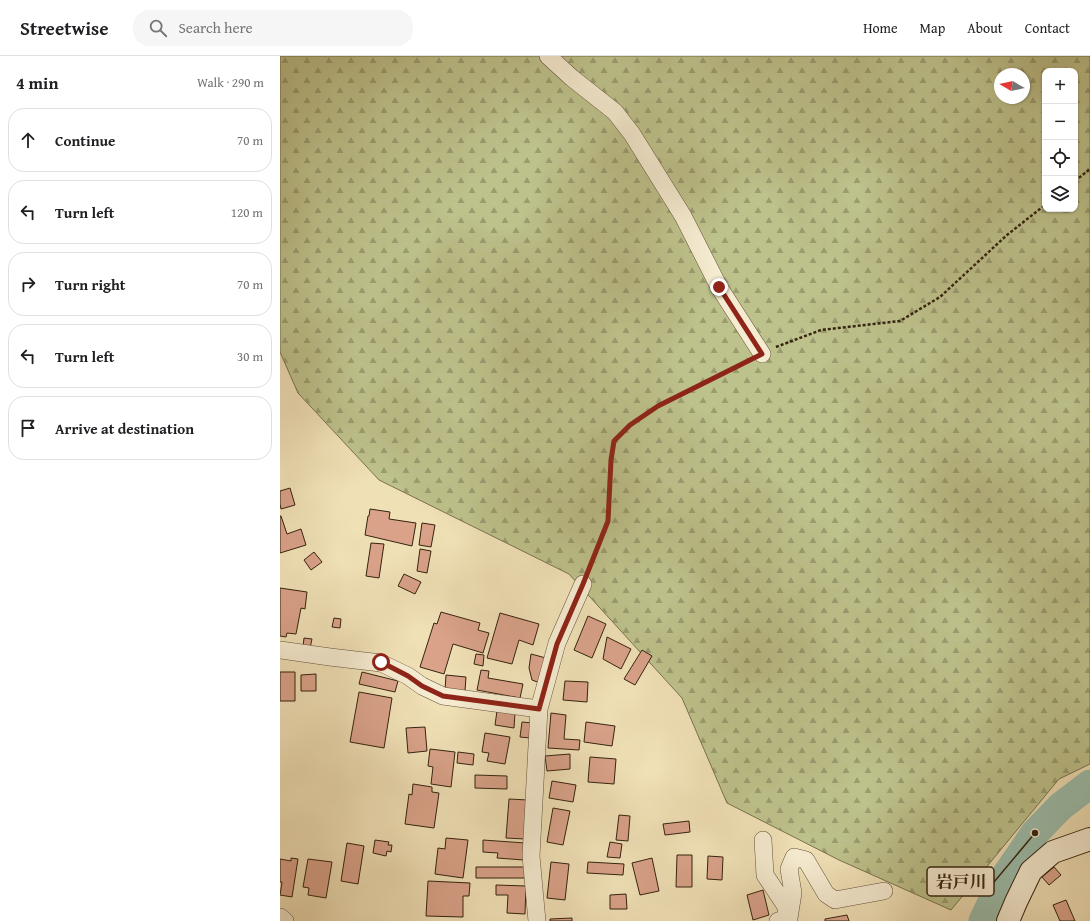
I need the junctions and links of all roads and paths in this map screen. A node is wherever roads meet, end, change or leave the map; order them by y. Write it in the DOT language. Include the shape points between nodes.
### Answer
graph roads {
  1 [pos="548,56"];
  2 [pos="1090,169"];
  3 [pos="1078,179"];
  4 [pos="1042,207"];
  5 [pos="762,354"];
  6 [pos="583,584"];
  7 [pos="280,650"];
  8 [pos="539,709"];
  9 [pos="1090,839"];
  10 [pos="763,840"];
  11 [pos="884,891"];
  12 [pos="280,917"];
  13 [pos="786,920"];
  14 [pos="285,921"];
  15 [pos="536,921"];
  16 [pos="1008,921"];
  1 -- 5 [label="street" via="615,112 632,134 683,216 719,287"];
  2 -- 3 [label="path"];
  4 -- 5 [label="path" via="940,297 900,321 821,330"];
  5 -- 6 [label="path" via="658,406 630,425 614,441 608,521"];
  6 -- 8 [label="street" via="557,644"];
  7 -- 8 [label="street" via="381,662 443,696"];
  8 -- 15 [label="street" via="531,856"];
  9 -- 16 [label="street" via="1053,852 1031,871"];
  10 -- 13 [label="street" via="765,875 785,905"];
  11 -- 13 [label="street" via="835,900 826,894 806,860 794,857 789,869 793,893"];
  12 -- 14 [label="street"];
}
